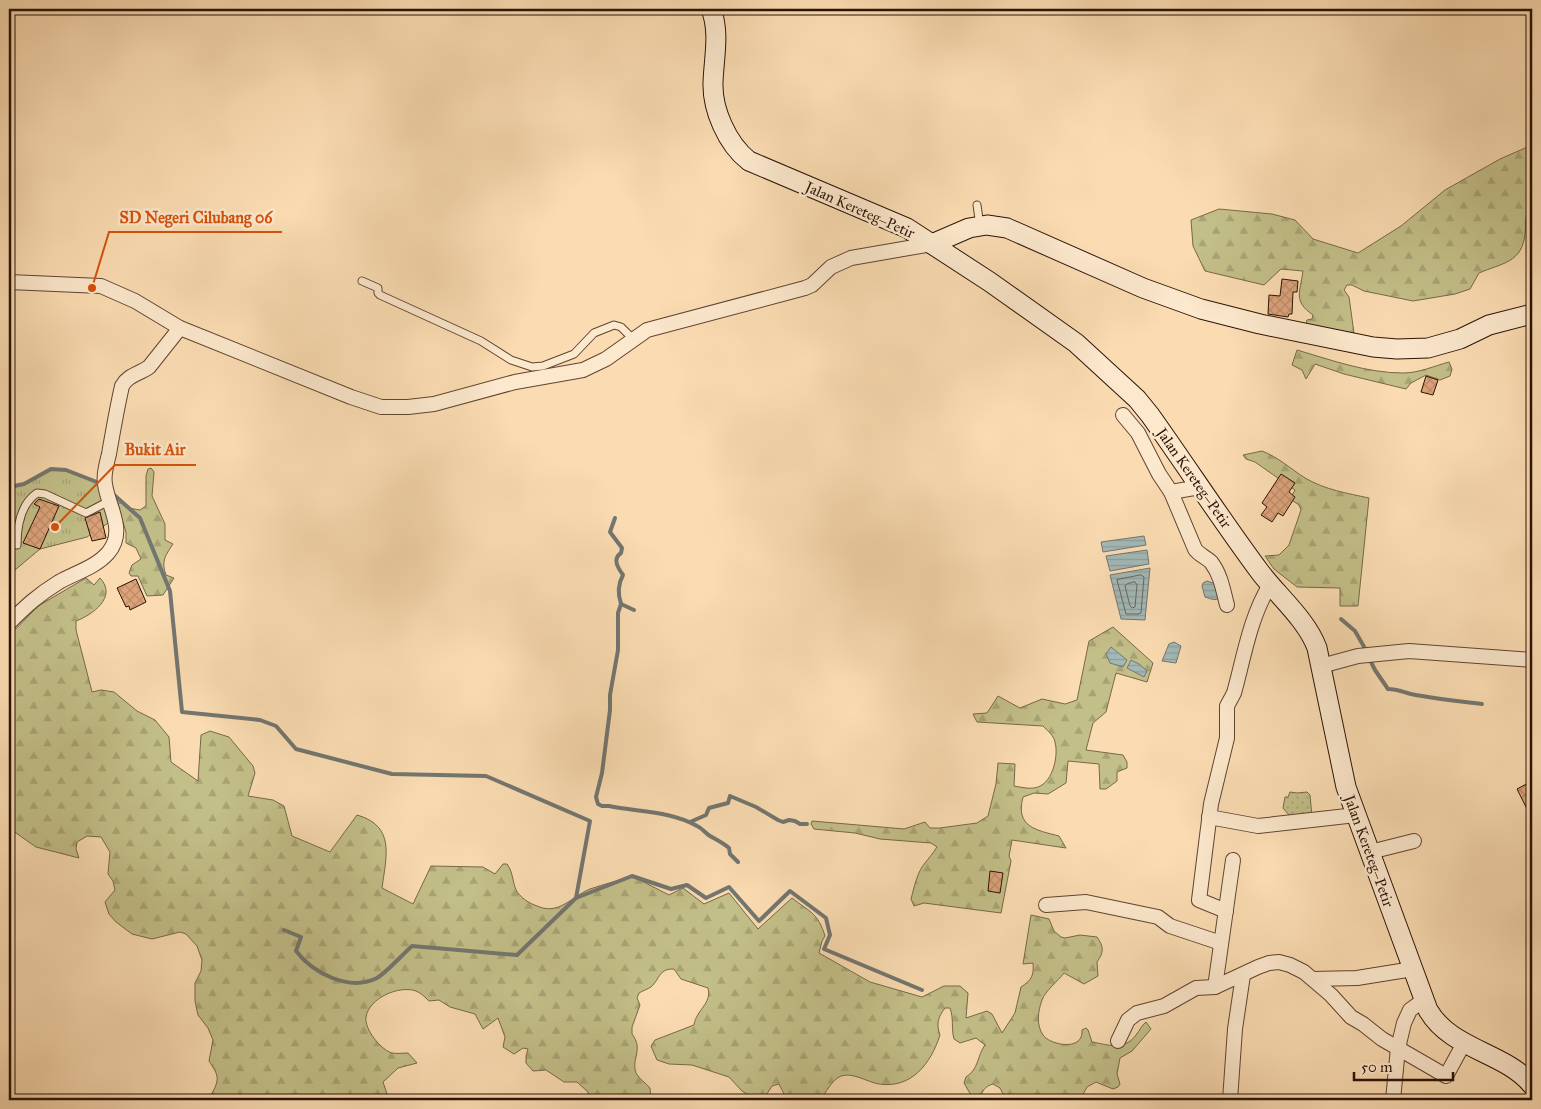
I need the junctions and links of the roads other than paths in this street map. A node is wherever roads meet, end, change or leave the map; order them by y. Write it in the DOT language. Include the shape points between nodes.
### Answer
graph roads {
  1 [pos="710,9"];
  2 [pos="977,205"];
  3 [pos="980,226"];
  4 [pos="932,244"];
  5 [pos="362,281"];
  6 [pos="9,282"];
  7 [pos="1532,314"];
  8 [pos="180,328"];
  9 [pos="633,340"];
  10 [pos="1123,415"];
  11 [pos="1200,487"];
  12 [pos="1170,492"];
  13 [pos="107,493"];
  14 [pos="17,545"];
  15 [pos="1270,585"];
  16 [pos="1227,605"];
  17 [pos="9,623"];
  18 [pos="1532,660"];
  19 [pos="1321,666"];
  20 [pos="1356,814"];
  21 [pos="1209,817"];
  22 [pos="1414,841"];
  23 [pos="1370,852"];
  24 [pos="1233,860"];
  25 [pos="1046,905"];
  26 [pos="1226,911"];
  27 [pos="1221,943"];
  28 [pos="1413,969"];
  29 [pos="1243,975"];
  30 [pos="1313,978"];
  31 [pos="1215,987"];
  32 [pos="1424,1000"];
  33 [pos="1118,1041"];
  34 [pos="1464,1043"];
  35 [pos="1398,1048"];
  36 [pos="1532,1085"];
  37 [pos="1230,1100"];
  38 [pos="1393,1100"];
  1 -- 4 [label="street, Jalan Kereteg–Petir" via="716,31 714,96 721,121 740,154 749,161 898,224"];
  2 -- 3 [label="lane"];
  3 -- 4 [label="street"];
  3 -- 7 [label="street" via="1007,228 1142,288 1201,309 1373,347 1428,348 1460,339 1489,325"];
  4 -- 9 [label="street" via="851,258 831,267 805,288 656,327"];
  4 -- 11 [label="street, Jalan Kereteg–Petir" via="1071,339 1102,366 1150,415"];
  5 -- 9 [label="lane" via="378,288 380,295 481,341 511,360 532,367 574,354 594,333 614,324"];
  6 -- 8 [label="street" via="101,286 135,301"];
  8 -- 9 [label="street" via="381,407 434,404 515,382 583,370"];
  8 -- 13 [label="street" via="149,367 125,380 122,386 104,478"];
  10 -- 12 [label="street" via="1138,434"];
  11 -- 12 [label="street"];
  11 -- 15 [label="street, Jalan Kereteg–Petir"];
  12 -- 16 [label="street" via="1195,549 1210,561 1219,574"];
  13 -- 14 [label="lane" via="92,511 86,513 38,493 19,522"];
  13 -- 17 [label="street" via="116,518 115,539 109,552 35,598"];
  15 -- 19 [label="street, Jalan Kereteg–Petir" via="1310,632"];
  15 -- 21 [label="street" via="1262,597 1234,693 1228,702 1226,744"];
  18 -- 19 [label="street" via="1409,651 1358,656"];
  19 -- 20 [label="street, Jalan Kereteg–Petir" via="1342,771"];
  20 -- 21 [label="street" via="1258,826"];
  20 -- 23 [label="street, Jalan Kereteg–Petir"];
  21 -- 26 [label="street" via="1199,900"];
  22 -- 23 [label="street"];
  23 -- 28 [label="street, Jalan Kereteg–Petir"];
  24 -- 26 [label="street"];
  25 -- 27 [label="street" via="1086,902 1158,917 1170,926"];
  26 -- 27 [label="street"];
  27 -- 31 [label="street"];
  28 -- 30 [label="street" via="1356,978"];
  28 -- 32 [label="street, Jalan Kereteg–Petir"];
  29 -- 30 [label="street" via="1279,962"];
  29 -- 31 [label="street"];
  29 -- 37 [label="street"];
  30 -- 35 [label="street" via="1350,1017"];
  31 -- 33 [label="street" via="1196,988 1164,1006 1137,1012 1128,1020"];
  32 -- 34 [label="street, Jalan Kereteg–Petir" via="1433,1017"];
  32 -- 35 [label="street" via="1407,1014"];
  34 -- 35 [label="street" via="1446,1076"];
  34 -- 36 [label="street, Jalan Kereteg–Petir" via="1519,1072"];
  35 -- 38 [label="street"];
}
